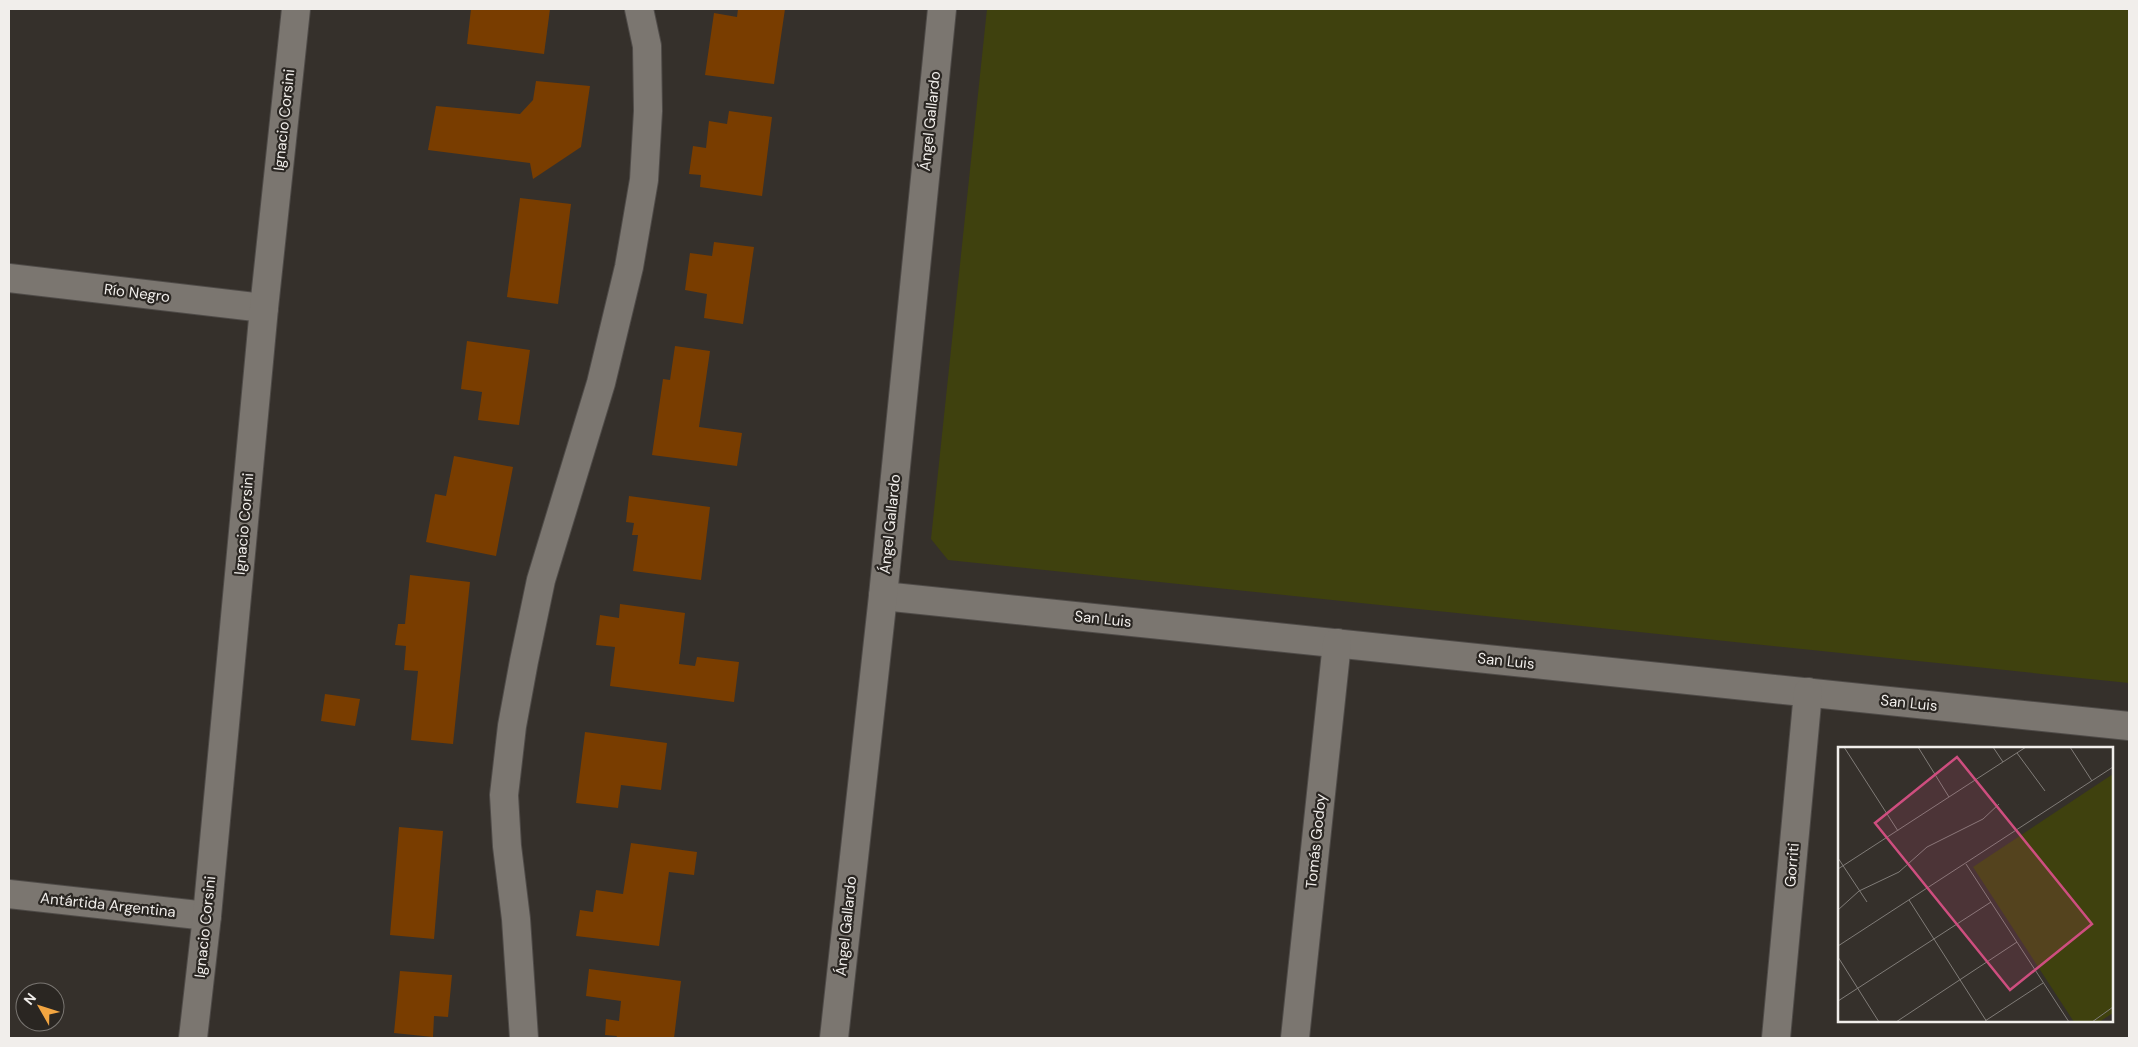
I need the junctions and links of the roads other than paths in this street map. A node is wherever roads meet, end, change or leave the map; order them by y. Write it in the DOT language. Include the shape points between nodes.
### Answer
graph roads {
  1 [pos="296,9"];
  2 [pos="640,9"];
  3 [pos="942,9"];
  4 [pos="9,278"];
  5 [pos="264,308"];
  6 [pos="883,596"];
  7 [pos="1338,643"];
  8 [pos="1808,692"];
  9 [pos="2129,726"];
  10 [pos="9,894"];
  11 [pos="207,916"];
  12 [pos="193,1038"];
  13 [pos="524,1038"];
  14 [pos="834,1038"];
  15 [pos="1295,1038"];
  16 [pos="1776,1038"];
  1 -- 5 [label="street, Ignacio Corsini"];
  2 -- 13 [label="street" via="647,46 644,180 616,328 542,580 512,726 504,795"];
  3 -- 6 [label="street, Ángel Gallardo"];
  4 -- 5 [label="street, Río Negro"];
  5 -- 11 [label="street, Ignacio Corsini"];
  6 -- 7 [label="street, San Luis"];
  6 -- 14 [label="street, Ángel Gallardo"];
  7 -- 8 [label="street, San Luis"];
  7 -- 15 [label="street, Tomás Godoy"];
  8 -- 9 [label="street, San Luis"];
  8 -- 16 [label="street, Gorriti"];
  10 -- 11 [label="street, Antártida Argentina"];
  11 -- 12 [label="street, Ignacio Corsini"];
}
